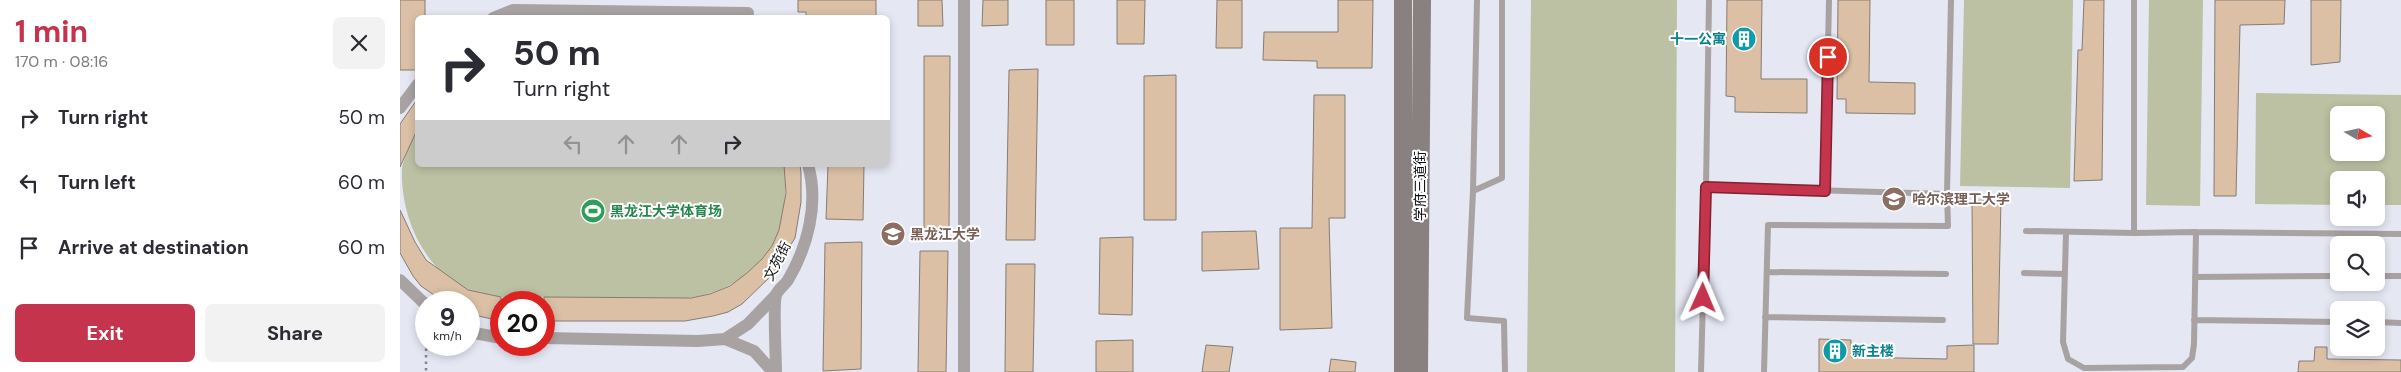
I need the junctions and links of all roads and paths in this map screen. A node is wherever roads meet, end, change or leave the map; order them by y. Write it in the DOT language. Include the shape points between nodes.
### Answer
graph roads {
  1 [pos="964,0"];
  2 [pos="1403,0"];
  3 [pos="1422,0"];
  4 [pos="1477,0"];
  5 [pos="1502,0"];
  6 [pos="1709,0"];
  7 [pos="1828,0"];
  8 [pos="1951,0"];
  9 [pos="2134,0"];
  10 [pos="748,10"];
  11 [pos="500,15"];
  12 [pos="415,88"];
  13 [pos="400,108"];
  14 [pos="808,167"];
  15 [pos="1706,187"];
  16 [pos="1825,191"];
  17 [pos="1473,192"];
  18 [pos="1948,194"];
  19 [pos="2026,231"];
  20 [pos="2196,232"];
  21 [pos="2066,233"];
  22 [pos="2134,233"];
  23 [pos="2401,234"];
  24 [pos="1767,272"];
  25 [pos="1946,274"];
  26 [pos="2024,274"];
  27 [pos="2065,274"];
  28 [pos="2330,276"];
  29 [pos="2385,276"];
  30 [pos="2401,276"];
  31 [pos="2195,277"];
  32 [pos="400,280"];
  33 [pos="415,294"];
  34 [pos="776,295"];
  35 [pos="1765,317"];
  36 [pos="1943,320"];
  37 [pos="2194,320"];
  38 [pos="2330,322"];
  39 [pos="2385,322"];
  40 [pos="2401,323"];
  41 [pos="555,338"];
  42 [pos="725,339"];
  43 [pos="426,356"];
  44 [pos="426,372"];
  45 [pos="775,372"];
  46 [pos="964,372"];
  47 [pos="1403,372"];
  48 [pos="1419,372"];
  49 [pos="1505,372"];
  50 [pos="1701,372"];
  51 [pos="1764,372"];
  1 -- 46 [label="street"];
  2 -- 47 [label="main road, 学府三道街"];
  3 -- 48 [label="main road, 学府三道街"];
  4 -- 17 [label="lane"];
  5 -- 17 [label="lane" via="1502,178"];
  6 -- 15 [label="lane"];
  7 -- 16 [label="lane"];
  8 -- 18 [label="lane"];
  9 -- 22 [label="lane"];
  10 -- 11 [label="street" via="513,10"];
  12 -- 13 [label="street"];
  14 -- 34 [label="street, 文苑街" via="813,197 808,231 788,279"];
  15 -- 16 [label="lane"];
  15 -- 50 [label="lane"];
  16 -- 18 [label="lane"];
  17 -- 49 [label="lane" via="1468,318 1504,321"];
  18 -- 24 [label="lane" via="1948,226 1768,225"];
  19 -- 21 [label="lane"];
  20 -- 22 [label="lane"];
  20 -- 23 [label="lane"];
  20 -- 31 [label="lane"];
  21 -- 22 [label="lane"];
  21 -- 27 [label="lane"];
  24 -- 25 [label="lane"];
  24 -- 35 [label="lane"];
  26 -- 27 [label="lane"];
  27 -- 37 [label="lane" via="2063,342 2068,359 2084,368 2182,367 2192,358"];
  28 -- 31 [label="lane"];
  29 -- 30 [label="lane"];
  31 -- 37 [label="lane"];
  32 -- 33 [label="street"];
  34 -- 42 [label="street" via="748,324"];
  34 -- 45 [label="street, 文苑街"];
  35 -- 36 [label="lane"];
  35 -- 51 [label="lane"];
  37 -- 38 [label="lane"];
  39 -- 40 [label="lane"];
  41 -- 42 [label="street"];
  42 -- 45 [label="street" via="754,351"];
  43 -- 44 [label="path"];
}
